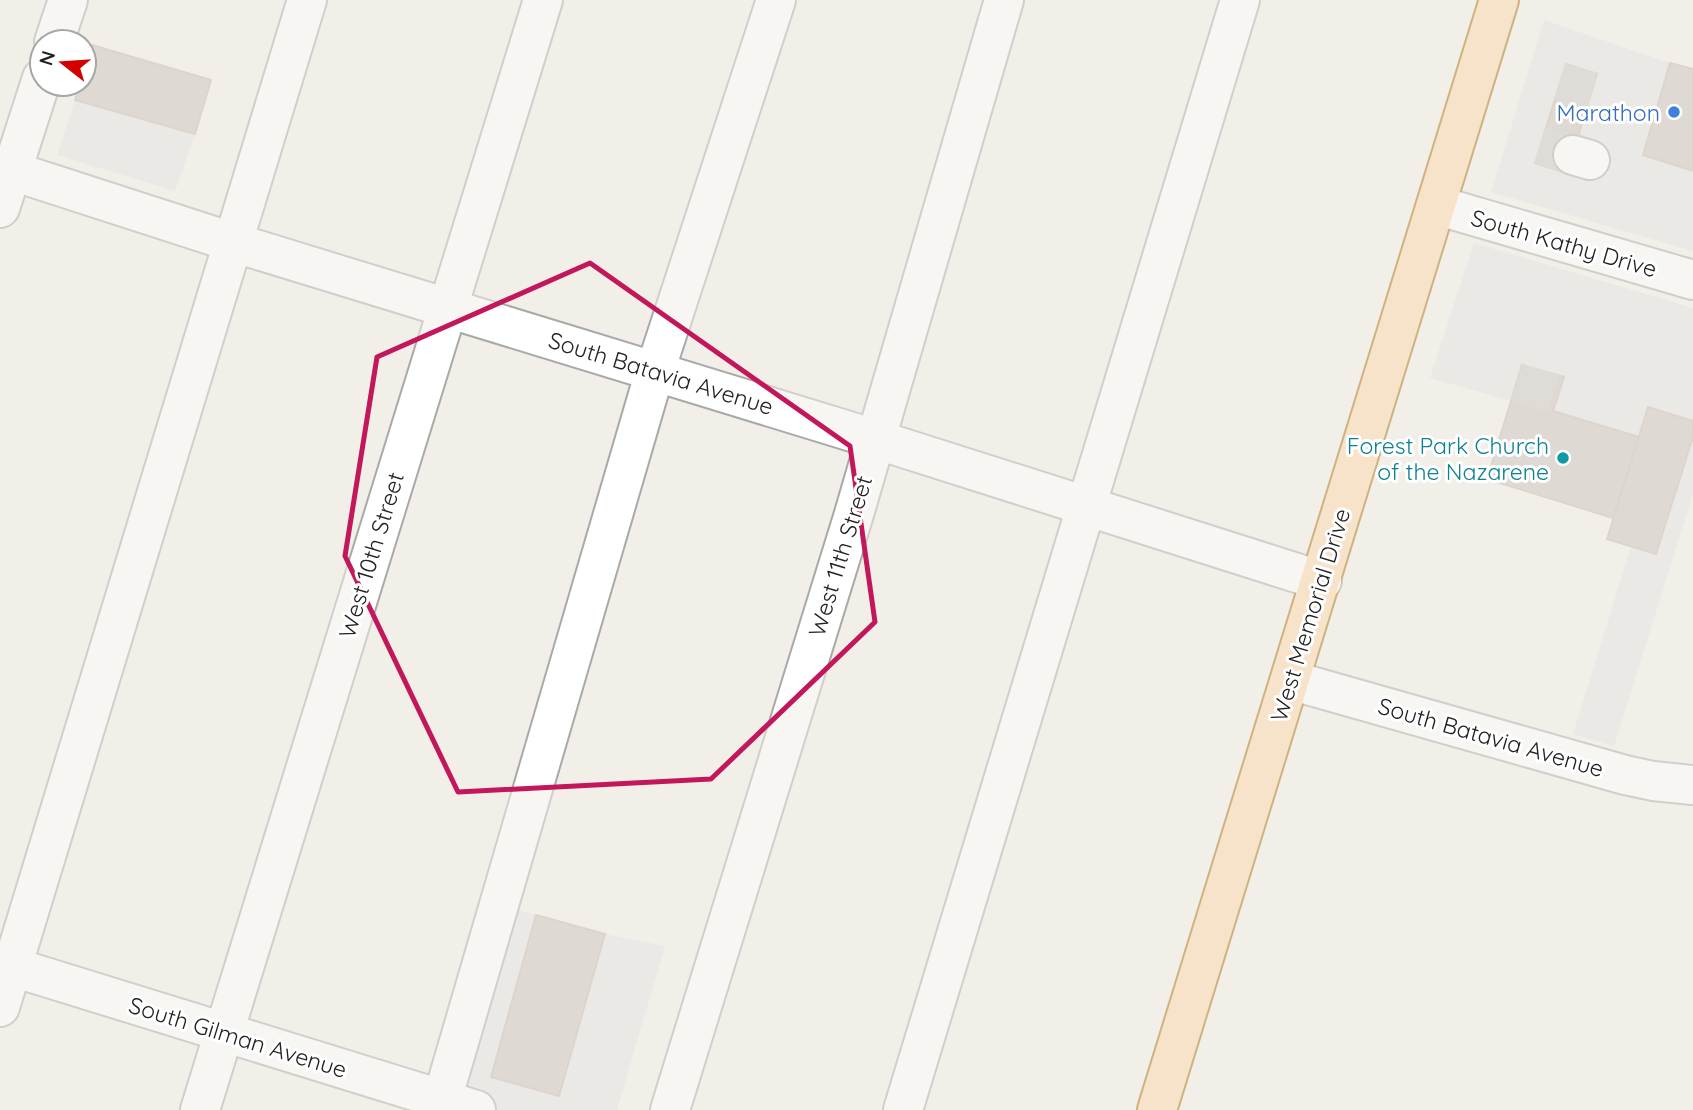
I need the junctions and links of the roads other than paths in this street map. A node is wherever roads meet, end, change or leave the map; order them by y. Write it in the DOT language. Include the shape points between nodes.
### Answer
graph roads {
  1 [pos="68,0"];
  2 [pos="307,0"];
  3 [pos="543,0"];
  4 [pos="776,0"];
  5 [pos="1004,0"];
  6 [pos="1240,0"];
  7 [pos="1499,0"];
  8 [pos="59,28"];
  9 [pos="34,98"];
  10 [pos="6,169"];
  11 [pos="1436,205"];
  12 [pos="0,208"];
  13 [pos="232,242"];
  14 [pos="1693,280"];
  15 [pos="447,307"];
  16 [pos="655,371"];
  17 [pos="875,439"];
  18 [pos="1086,506"];
  19 [pos="1322,581"];
  20 [pos="1290,680"];
  21 [pos="1693,785"];
  22 [pos="6,965"];
  23 [pos="0,1007"];
  24 [pos="224,1032"];
  25 [pos="459,1105"];
  26 [pos="200,1110"];
  27 [pos="670,1110"];
  28 [pos="903,1110"];
  29 [pos="1157,1110"];
  1 -- 8 [label="street"];
  2 -- 13 [label="street"];
  3 -- 15 [label="street, West 10th Street"];
  4 -- 16 [label="street"];
  5 -- 17 [label="street, West 11th Street"];
  6 -- 18 [label="street"];
  7 -- 11 [label="main road, West Memorial Drive"];
  9 -- 10 [label="street"];
  10 -- 12 [label="street"];
  10 -- 13 [label="street, South Batavia Avenue"];
  11 -- 14 [label="street, South Kathy Drive"];
  11 -- 19 [label="main road, West Memorial Drive"];
  13 -- 15 [label="street, South Batavia Avenue"];
  13 -- 22 [label="street"];
  15 -- 16 [label="street, South Batavia Avenue"];
  15 -- 24 [label="street, West 10th Street"];
  16 -- 17 [label="street, South Batavia Avenue"];
  16 -- 25 [label="street"];
  17 -- 18 [label="street, South Batavia Avenue"];
  17 -- 27 [label="street, West 11th Street"];
  18 -- 19 [label="street, South Batavia Avenue"];
  18 -- 28 [label="street"];
  19 -- 20 [label="main road, West Memorial Drive"];
  20 -- 21 [label="street, South Batavia Avenue" via="1625,775"];
  20 -- 29 [label="main road, West Memorial Drive"];
  22 -- 23 [label="street"];
  22 -- 24 [label="street, South Gilman Avenue"];
  24 -- 25 [label="street, South Gilman Avenue"];
  24 -- 26 [label="street, West 10th Street"];
}
